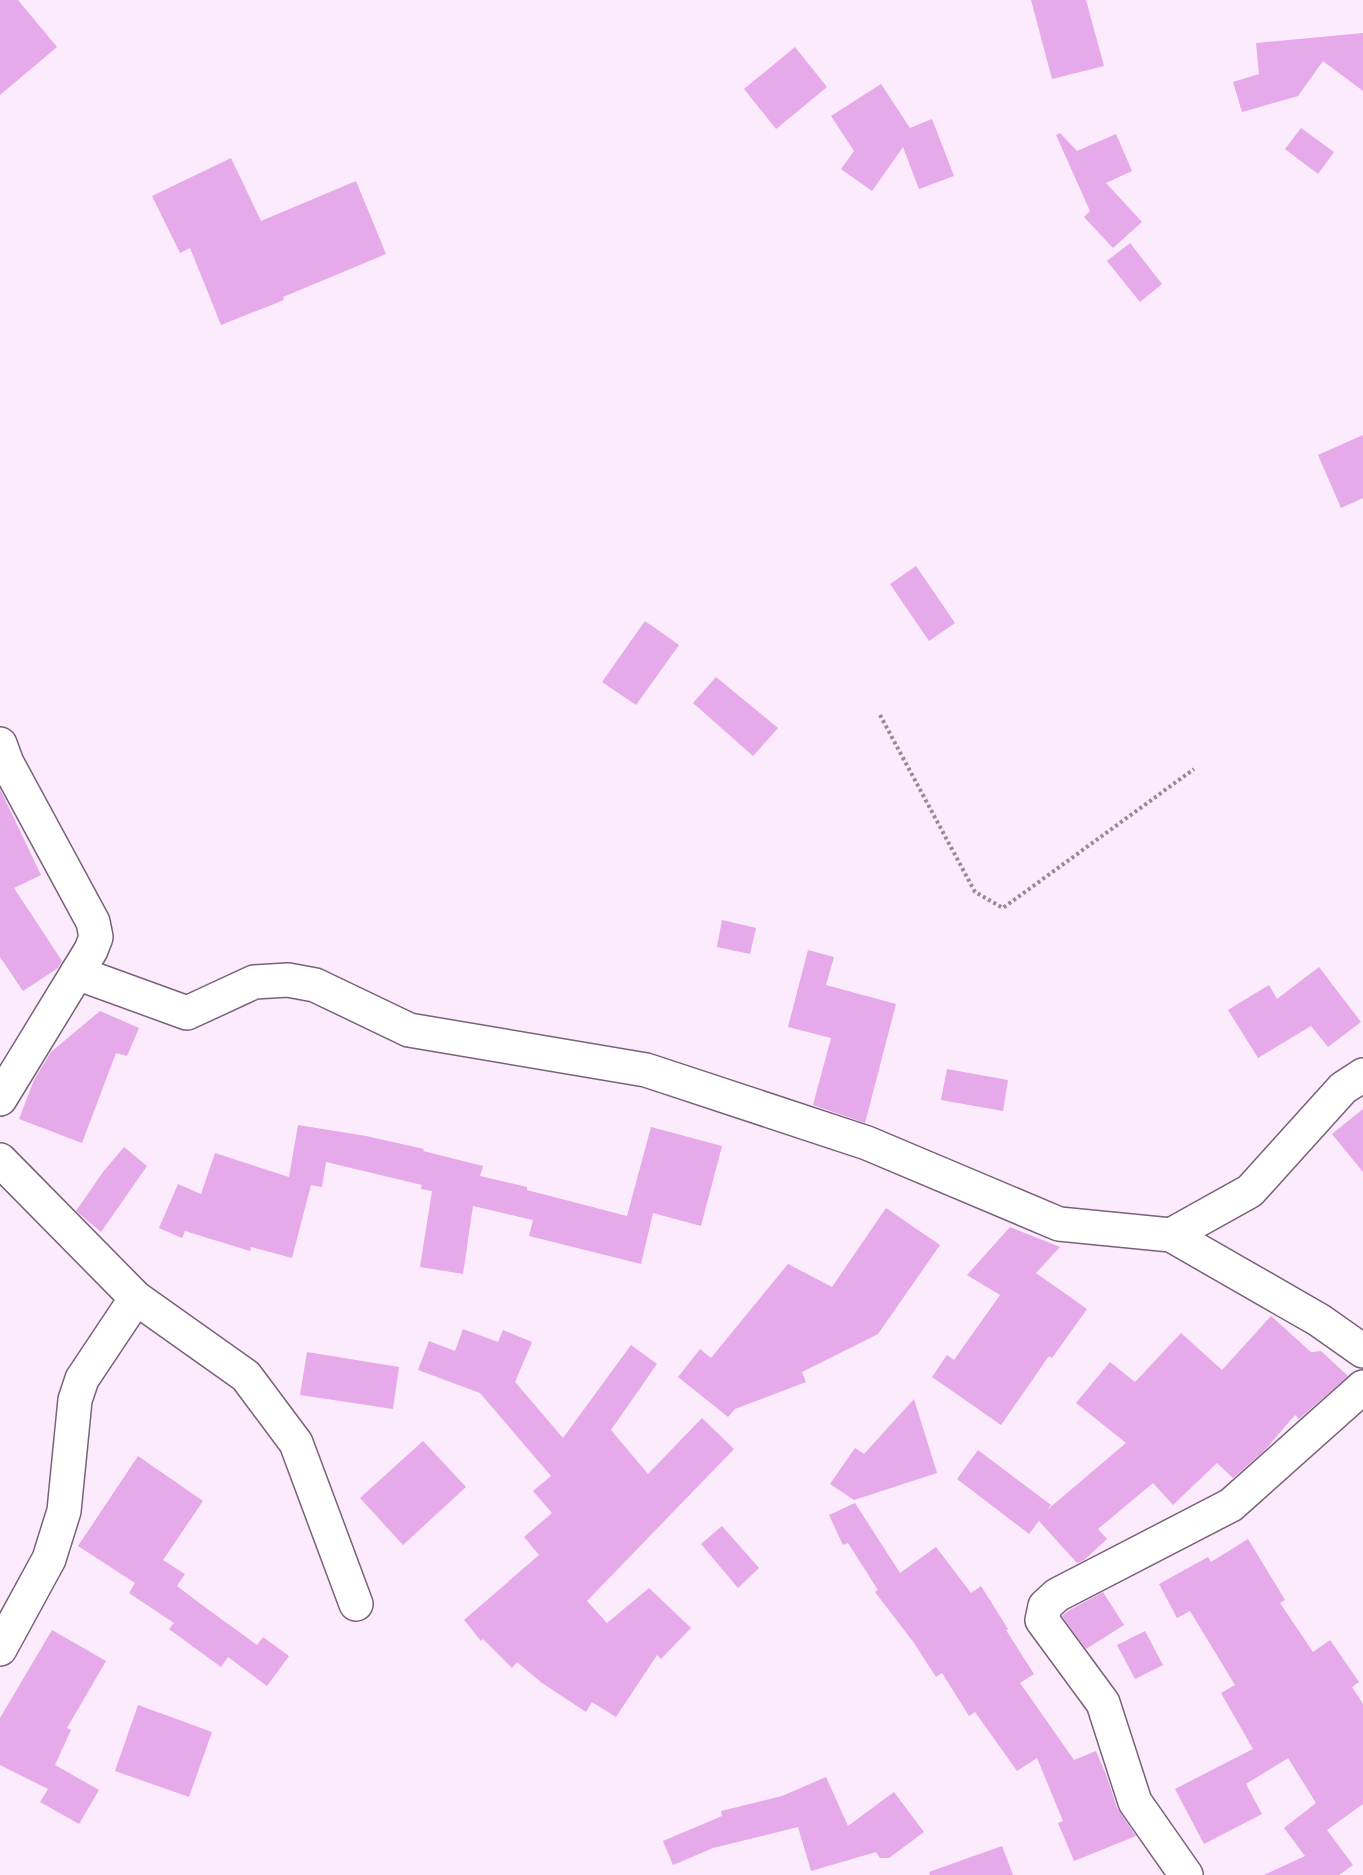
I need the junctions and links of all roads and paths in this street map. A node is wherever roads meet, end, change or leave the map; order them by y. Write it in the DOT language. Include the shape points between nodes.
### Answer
graph roads {
  1 [pos="880,715"];
  2 [pos="0,744"];
  3 [pos="1194,769"];
  4 [pos="77,972"];
  5 [pos="1363,1075"];
  6 [pos="0,1099"];
  7 [pos="0,1160"];
  8 [pos="1171,1235"];
  9 [pos="136,1299"];
  10 [pos="1363,1351"];
  11 [pos="1363,1387"];
  12 [pos="356,1604"];
  13 [pos="0,1649"];
  14 [pos="1186,1875"];
  1 -- 3 [label="path" via="975,892 1003,908"];
  2 -- 4 [label="street" via="93,922 96,937"];
  4 -- 6 [label="street"];
  4 -- 8 [label="street" via="187,1012 254,982 288,980 315,985 409,1030 646,1070 867,1143 1059,1224"];
  5 -- 8 [label="street" via="1343,1088 1250,1191"];
  7 -- 9 [label="street"];
  8 -- 10 [label="street" via="1319,1320"];
  9 -- 12 [label="street" via="246,1376 296,1443"];
  9 -- 13 [label="street" via="82,1379 75,1400 64,1511 49,1559"];
  11 -- 14 [label="street" via="1231,1505 1057,1595 1045,1606 1042,1620 1103,1703 1135,1802"];
}
